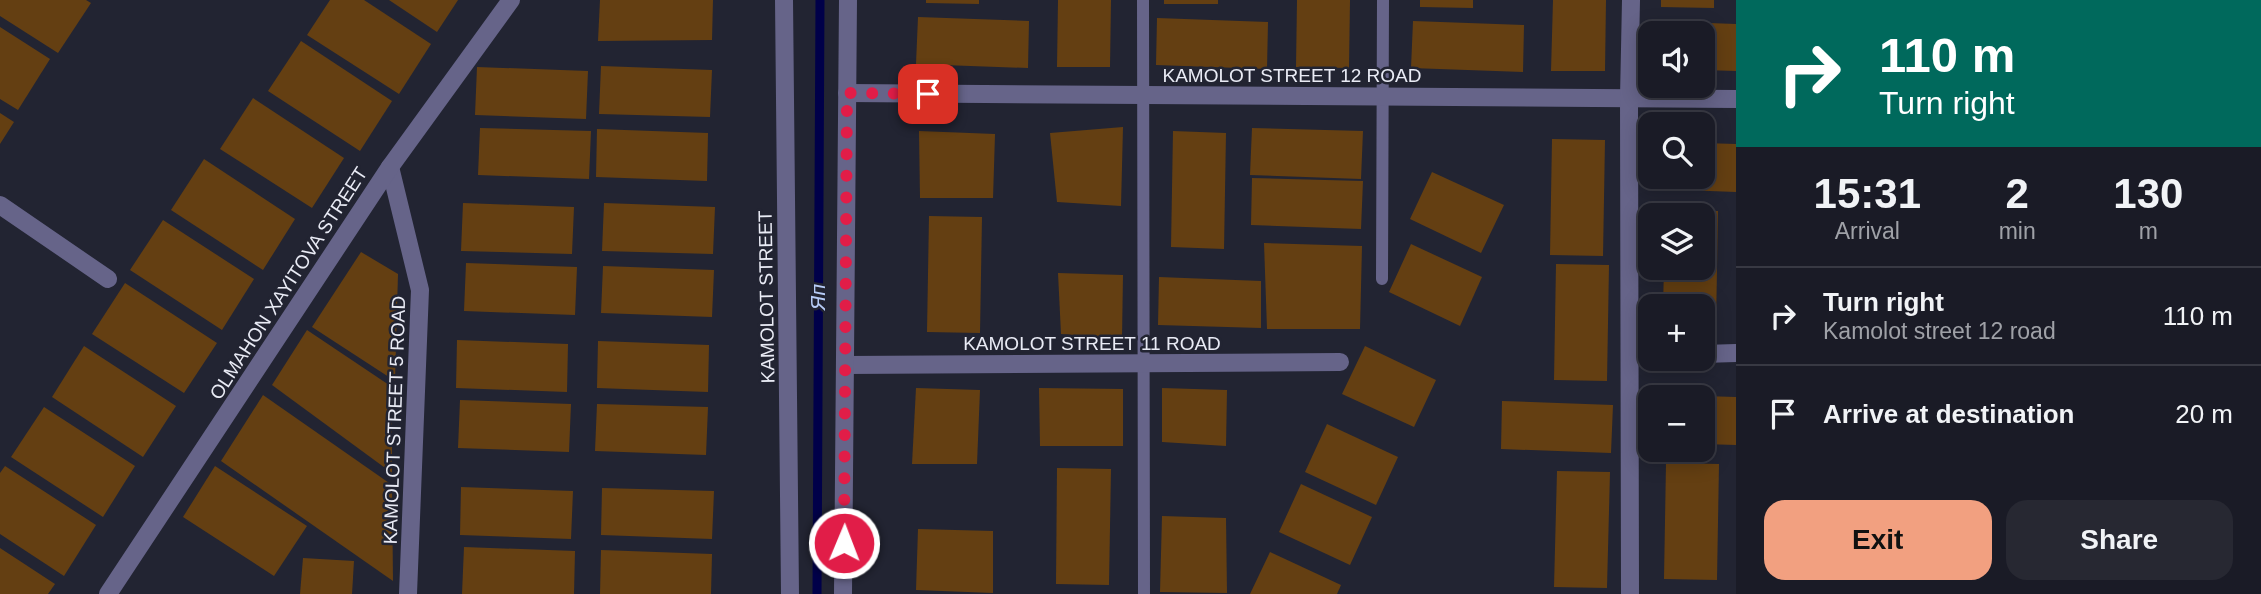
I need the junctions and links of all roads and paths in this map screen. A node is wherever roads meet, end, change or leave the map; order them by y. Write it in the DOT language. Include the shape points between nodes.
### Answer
graph roads {
  1 [pos="512,0"];
  2 [pos="783,0"];
  3 [pos="848,0"];
  4 [pos="1143,0"];
  5 [pos="1383,0"];
  6 [pos="1631,0"];
  7 [pos="847,93"];
  8 [pos="1144,95"];
  9 [pos="1382,97"];
  10 [pos="1629,99"];
  11 [pos="1736,99"];
  12 [pos="390,167"];
  13 [pos="0,205"];
  14 [pos="108,279"];
  15 [pos="1382,279"];
  16 [pos="1736,353"];
  17 [pos="1630,354"];
  18 [pos="1638,354"];
  19 [pos="1715,354"];
  20 [pos="1340,362"];
  21 [pos="1145,364"];
  22 [pos="845,365"];
  23 [pos="108,594"];
  24 [pos="408,594"];
  25 [pos="790,594"];
  26 [pos="844,594"];
  27 [pos="1144,594"];
  28 [pos="1630,594"];
  1 -- 12 [label="street, OLMAHON XAYITOVA STREET"];
  2 -- 25 [label="street, KAMOLOT STREET"];
  3 -- 7 [label="street"];
  4 -- 8 [label="lane"];
  5 -- 9 [label="lane"];
  6 -- 10 [label="street"];
  7 -- 8 [label="street, KAMOLOT STREET 12 ROAD"];
  7 -- 22 [label="street"];
  8 -- 9 [label="street, KAMOLOT STREET 12 ROAD"];
  8 -- 21 [label="lane"];
  9 -- 10 [label="street, KAMOLOT STREET 12 ROAD"];
  9 -- 15 [label="lane"];
  10 -- 11 [label="street, KAMOLOT STREET 12 ROAD"];
  10 -- 17 [label="street"];
  12 -- 23 [label="street, OLMAHON XAYITOVA STREET"];
  12 -- 24 [label="street, KAMOLOT STREET 5 ROAD" via="420,290"];
  13 -- 14 [label="street"];
  16 -- 19 [label="street"];
  17 -- 18 [label="street"];
  17 -- 28 [label="street"];
  20 -- 21 [label="street, KAMOLOT STREET 11 ROAD"];
  21 -- 22 [label="street, KAMOLOT STREET 11 ROAD"];
  21 -- 27 [label="lane"];
  22 -- 26 [label="street"];
}
